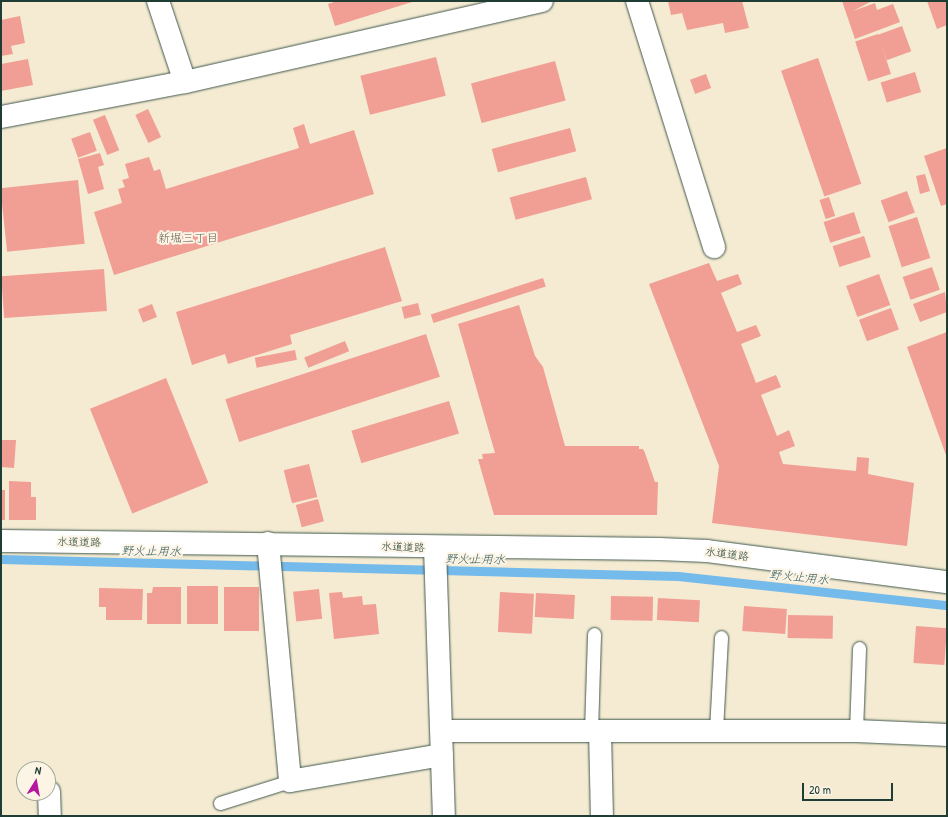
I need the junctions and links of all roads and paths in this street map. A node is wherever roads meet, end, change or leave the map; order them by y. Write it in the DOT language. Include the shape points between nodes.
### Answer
graph roads {
  1 [pos="158,1"];
  2 [pos="542,1"];
  3 [pos="637,1"];
  4 [pos="185,82"];
  5 [pos="1,117"];
  6 [pos="714,247"];
  7 [pos="1,541"];
  8 [pos="268,544"];
  9 [pos="435,548"];
  10 [pos="947,582"];
  11 [pos="594,634"];
  12 [pos="721,637"];
  13 [pos="859,648"];
  14 [pos="716,730"];
  15 [pos="442,731"];
  16 [pos="595,731"];
  17 [pos="856,731"];
  18 [pos="947,735"];
  19 [pos="442,755"];
  20 [pos="290,781"];
  21 [pos="49,801"];
  22 [pos="220,802"];
  23 [pos="50,816"];
  24 [pos="444,816"];
  25 [pos="602,816"];
  1 -- 4 [label="street"];
  2 -- 4 [label="street"];
  3 -- 6 [label="street"];
  4 -- 5 [label="street"];
  7 -- 8 [label="street, 水道道路"];
  8 -- 9 [label="street, 水道道路"];
  8 -- 20 [label="street"];
  9 -- 10 [label="street, 水道道路" via="707,551"];
  9 -- 15 [label="street"];
  11 -- 16 [label="lane"];
  12 -- 14 [label="lane"];
  13 -- 17 [label="lane"];
  14 -- 16 [label="street"];
  14 -- 17 [label="street"];
  15 -- 16 [label="street"];
  15 -- 19 [label="street"];
  16 -- 25 [label="street"];
  17 -- 18 [label="street"];
  19 -- 20 [label="street"];
  19 -- 24 [label="street"];
  20 -- 22 [label="lane"];
  21 -- 23 [label="street"];
}
